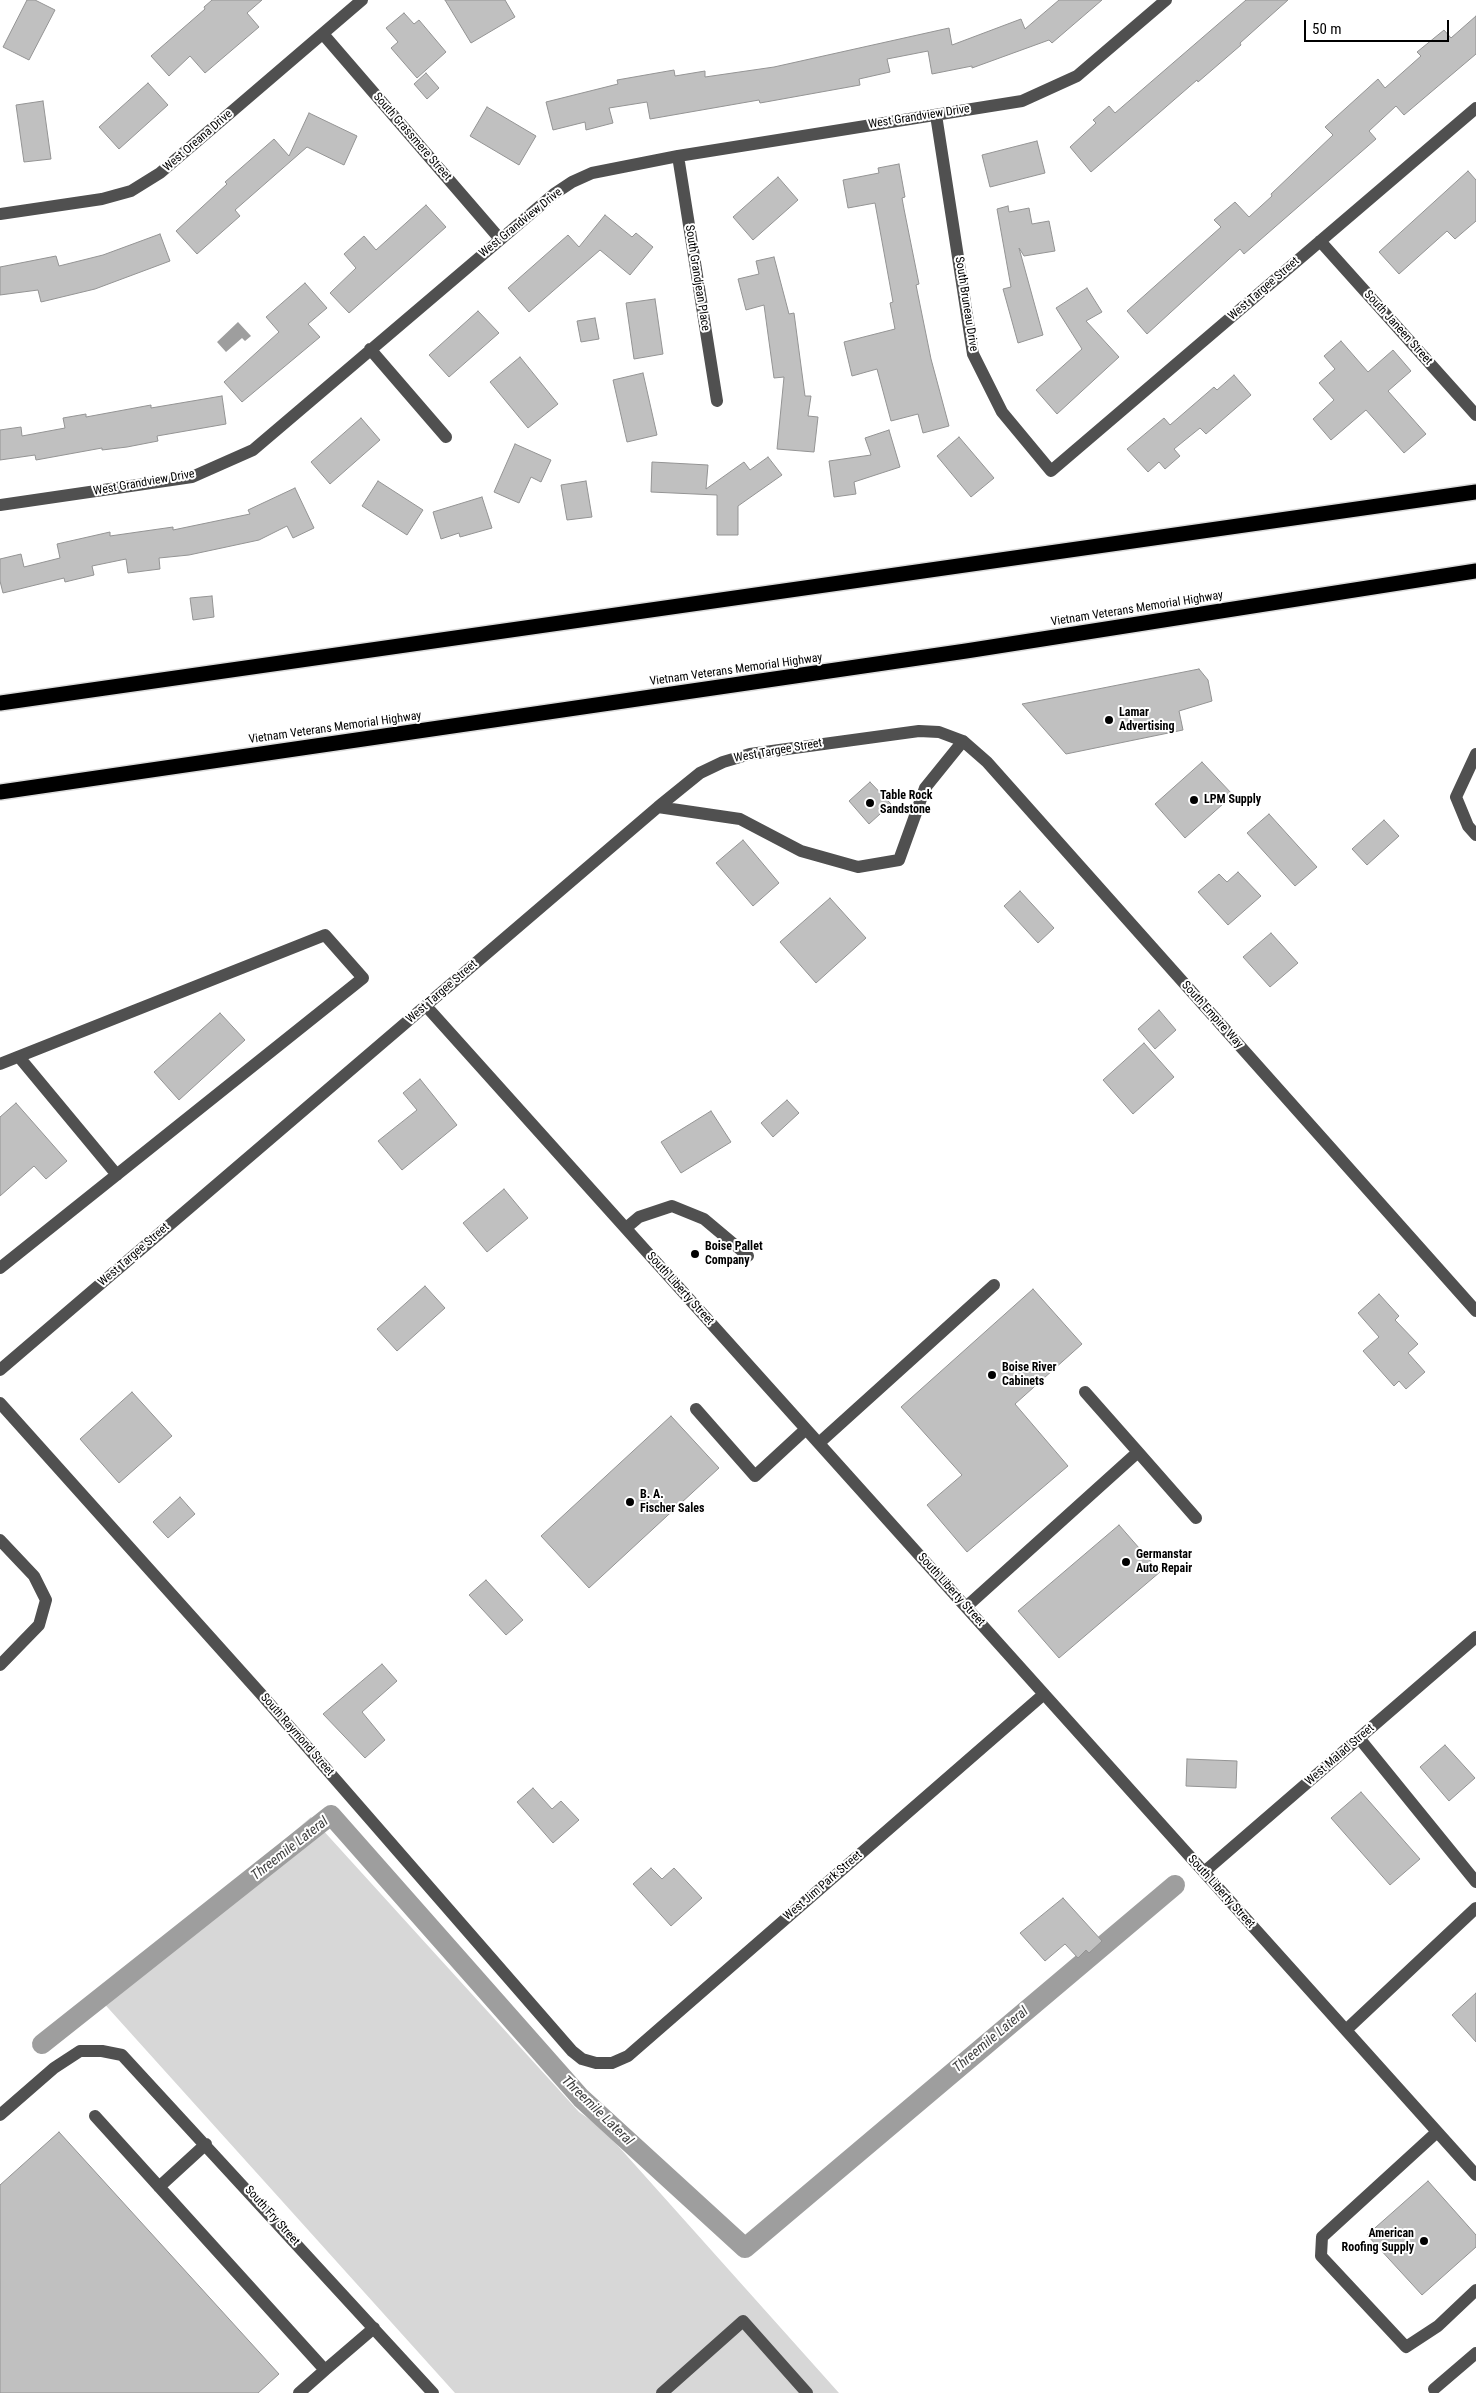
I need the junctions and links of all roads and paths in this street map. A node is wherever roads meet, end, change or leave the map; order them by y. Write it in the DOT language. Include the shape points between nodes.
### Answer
graph roads {
  1 [pos="362,0"];
  2 [pos="1166,0"];
  3 [pos="323,34"];
  4 [pos="1476,108"];
  5 [pos="936,115"];
  6 [pos="678,156"];
  7 [pos="0,214"];
  8 [pos="500,240"];
  9 [pos="1320,241"];
  10 [pos="370,349"];
  11 [pos="717,401"];
  12 [pos="1476,415"];
  13 [pos="446,437"];
  14 [pos="1051,471"];
  15 [pos="1476,492"];
  16 [pos="0,505"];
  17 [pos="1476,572"];
  18 [pos="0,703"];
  19 [pos="938,732"];
  20 [pos="963,741"];
  21 [pos="1476,754"];
  22 [pos="0,792"];
  23 [pos="658,807"];
  24 [pos="1476,836"];
  25 [pos="426,1006"];
  26 [pos="19,1057"];
  27 [pos="0,1064"];
  28 [pos="116,1175"];
  29 [pos="626,1228"];
  30 [pos="748,1256"];
  31 [pos="0,1268"];
  32 [pos="994,1285"];
  33 [pos="1476,1311"];
  34 [pos="0,1370"];
  35 [pos="1085,1392"];
  36 [pos="0,1403"];
  37 [pos="696,1409"];
  38 [pos="806,1429"];
  39 [pos="819,1443"];
  40 [pos="1138,1452"];
  41 [pos="1196,1518"];
  42 [pos="0,1540"];
  43 [pos="966,1607"];
  44 [pos="1476,1637"];
  45 [pos="0,1665"];
  46 [pos="1044,1694"];
  47 [pos="1359,1738"];
  48 [pos="1204,1872"];
  49 [pos="1476,1882"];
  50 [pos="1476,1908"];
  51 [pos="1346,2030"];
  52 [pos="596,2064"];
  53 [pos="0,2115"];
  54 [pos="95,2116"];
  55 [pos="1437,2132"];
  56 [pos="206,2144"];
  57 [pos="1476,2175"];
  58 [pos="159,2187"];
  59 [pos="1476,2290"];
  60 [pos="374,2328"];
  61 [pos="1476,2354"];
  62 [pos="326,2370"];
  63 [pos="1434,2389"];
  64 [pos="299,2393"];
  65 [pos="433,2393"];
  66 [pos="662,2393"];
  67 [pos="807,2393"];
  1 -- 3 [label="street, West Oreana Drive"];
  2 -- 5 [label="street, West Grandview Drive" via="1077,76 1022,101"];
  3 -- 7 [label="street, West Oreana Drive" via="160,173 131,191 102,199"];
  3 -- 8 [label="street, South Grassmere Street"];
  4 -- 9 [label="street, West Targee Street"];
  5 -- 6 [label="street, West Grandview Drive"];
  5 -- 14 [label="street, South Bruneau Drive" via="973,354 1002,412"];
  6 -- 8 [label="street, West Grandview Drive" via="592,173 572,182"];
  6 -- 11 [label="street, South Grandjean Place"];
  8 -- 10 [label="street, West Grandview Drive"];
  9 -- 12 [label="street, South Janeen Street"];
  9 -- 14 [label="street, West Targee Street"];
  10 -- 13 [label="street"];
  10 -- 16 [label="street, West Grandview Drive" via="253,450 192,477"];
  15 -- 18 [label="highway"];
  17 -- 22 [label="highway, Vietnam Veterans Memorial Highway" via="966,651"];
  19 -- 20 [label="street, South Empire Way"];
  19 -- 23 [label="street, West Targee Street" via="895,732 750,754 723,762 700,774"];
  20 -- 23 [label="street" via="925,788 899,860 858,867 801,851 740,818"];
  20 -- 33 [label="street, South Empire Way" via="987,762"];
  21 -- 24 [label="street" via="1456,797 1468,826"];
  23 -- 25 [label="street, West Targee Street"];
  25 -- 29 [label="street, South Liberty Street"];
  25 -- 34 [label="street, West Targee Street"];
  26 -- 27 [label="street"];
  26 -- 28 [label="street"];
  26 -- 28 [label="street" via="325,936 363,978"];
  28 -- 31 [label="street"];
  29 -- 30 [label="street" via="639,1217 672,1206 704,1219"];
  29 -- 38 [label="street, South Liberty Street"];
  32 -- 39 [label="street"];
  35 -- 40 [label="street"];
  36 -- 52 [label="street, South Raymond Street" via="261,1694 572,2051"];
  37 -- 38 [label="street" via="756,1476"];
  38 -- 39 [label="street, South Liberty Street"];
  39 -- 43 [label="street, South Liberty Street"];
  40 -- 41 [label="street"];
  40 -- 43 [label="street"];
  42 -- 45 [label="street" via="34,1576 46,1600 39,1625"];
  43 -- 46 [label="street, South Liberty Street"];
  44 -- 47 [label="street, West Malad Street"];
  46 -- 48 [label="street, South Liberty Street"];
  46 -- 52 [label="street, West Jim Park Street" via="628,2056 612,2063"];
  47 -- 48 [label="street, West Malad Street"];
  47 -- 49 [label="street"];
  48 -- 51 [label="street, South Liberty Street"];
  50 -- 51 [label="street"];
  51 -- 55 [label="street, South Liberty Street"];
  53 -- 56 [label="street, South Fry Street" via="54,2068 80,2051 102,2051 122,2055"];
  54 -- 58 [label="street"];
  55 -- 57 [label="street, South Liberty Street"];
  55 -- 59 [label="street" via="1322,2237 1322,2256 1406,2347 1438,2326"];
  56 -- 58 [label="street"];
  56 -- 60 [label="street, South Fry Street"];
  58 -- 62 [label="street"];
  60 -- 62 [label="street"];
  60 -- 65 [label="street, South Fry Street"];
  61 -- 63 [label="street"];
  62 -- 64 [label="street"];
  66 -- 67 [label="street" via="743,2322"];
}
